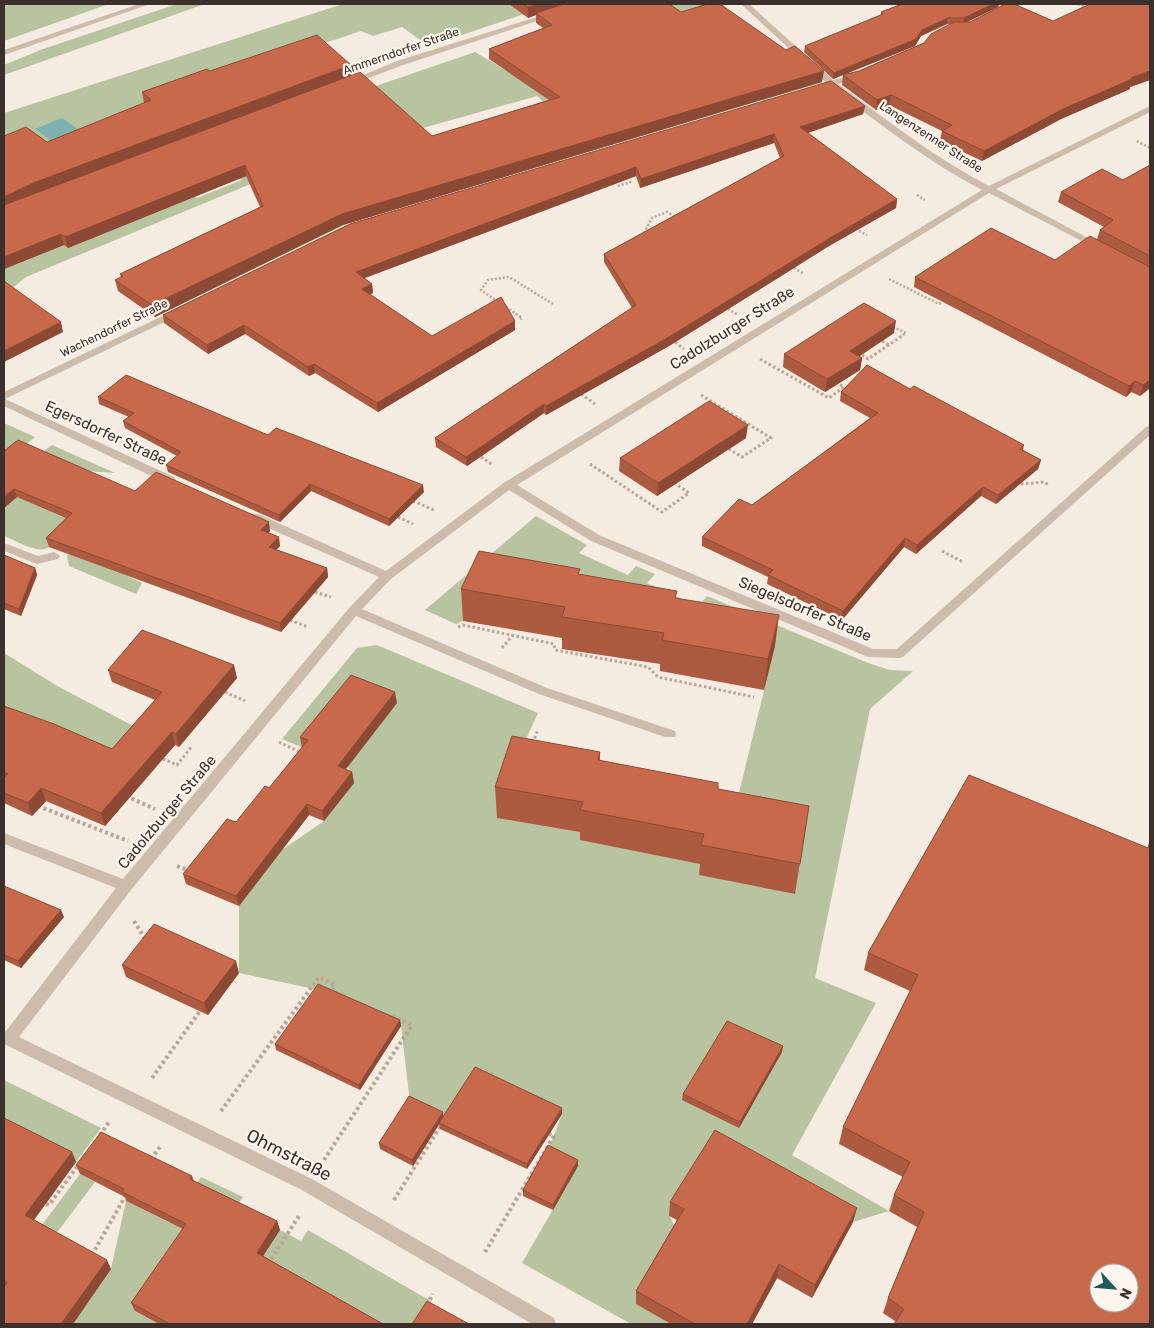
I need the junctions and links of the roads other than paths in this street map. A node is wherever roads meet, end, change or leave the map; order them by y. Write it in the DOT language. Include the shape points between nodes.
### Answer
graph roads {
  1 [pos="146,4"];
  2 [pos="585,4"];
  3 [pos="745,4"];
  4 [pos="4,53"];
  5 [pos="865,73"];
  6 [pos="832,84"];
  7 [pos="339,86"];
  8 [pos="810,90"];
  9 [pos="1150,109"];
  10 [pos="990,189"];
  11 [pos="1109,252"];
  12 [pos="184,308"];
  13 [pos="4,396"];
  14 [pos="4,402"];
  15 [pos="1150,429"];
  16 [pos="177,483"];
  17 [pos="509,484"];
  18 [pos="240,511"];
  19 [pos="4,547"];
  20 [pos="54,556"];
  21 [pos="387,576"];
  22 [pos="354,610"];
  23 [pos="670,734"];
  24 [pos="4,838"];
  25 [pos="126,886"];
  26 [pos="6,1038"];
  27 [pos="548,1324"];
  1 -- 4 [label="street"];
  2 -- 7 [label="street, Ammerndorfer Straße" via="400,63"];
  3 -- 6 [label="street, Langenzenner Straße"];
  5 -- 6 [label="street"];
  6 -- 8 [label="street"];
  6 -- 10 [label="street, Langenzenner Straße" via="902,135 967,178"];
  9 -- 10 [label="street, Cadolzburger Straße"];
  10 -- 11 [label="street, Langenzenner Straße"];
  10 -- 17 [label="street, Cadolzburger Straße"];
  12 -- 13 [label="street, Wachendorfer Straße"];
  14 -- 16 [label="street, Egersdorfer Straße"];
  15 -- 17 [label="street, Siegelsdorfer Straße" via="900,653 872,654 595,538"];
  17 -- 21 [label="street, Cadolzburger Straße"];
  18 -- 21 [label="street"];
  19 -- 20 [label="street" via="37,560"];
  21 -- 22 [label="street, Cadolzburger Straße"];
  22 -- 23 [label="street" via="543,692"];
  22 -- 25 [label="street, Cadolzburger Straße"];
  24 -- 25 [label="street"];
  25 -- 26 [label="street, Cadolzburger Straße"];
  26 -- 27 [label="street, Ohmstraße" via="306,1184"];
}
